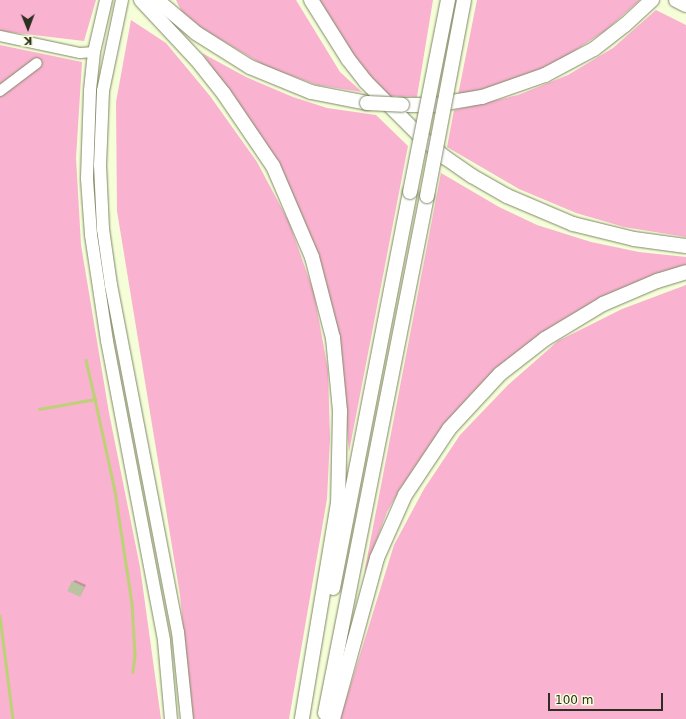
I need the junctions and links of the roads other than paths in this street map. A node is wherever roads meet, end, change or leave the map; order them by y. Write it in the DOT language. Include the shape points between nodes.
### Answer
graph roads {
  1 [pos="106,0"];
  2 [pos="122,0"];
  3 [pos="311,0"];
  4 [pos="448,0"];
  5 [pos="464,0"];
  6 [pos="652,0"];
  7 [pos="676,0"];
  8 [pos="148,2"];
  9 [pos="686,5"];
  10 [pos="0,36"];
  11 [pos="94,52"];
  12 [pos="109,55"];
  13 [pos="37,63"];
  14 [pos="0,91"];
  15 [pos="686,246"];
  16 [pos="686,272"];
  17 [pos="303,713"];
  18 [pos="171,719"];
  19 [pos="187,719"];
  20 [pos="324,719"];
  21 [pos="333,719"];
  1 -- 11 [label="main road"];
  2 -- 12 [label="main road"];
  3 -- 15 [label="highway" via="348,59 366,82 418,134 472,176 506,196 573,224 634,239"];
  4 -- 17 [label="highway, bridge" via="315,678"];
  5 -- 20 [label="highway, bridge"];
  6 -- 8 [label="highway, bridge" via="594,49 545,75 482,97 434,105 367,102 311,92 250,67"];
  7 -- 9 [label="highway"];
  8 -- 17 [label="highway" via="224,94 273,166 312,257 333,338 340,411 338,503"];
  10 -- 11 [label="street" via="47,44 79,46"];
  11 -- 12 [label="main road"];
  11 -- 18 [label="main road" via="87,180 94,269 158,605"];
  12 -- 19 [label="main road" via="100,133 103,229 111,285 178,632"];
  13 -- 14 [label="street"];
  16 -- 21 [label="highway" via="657,281 603,304 545,339 500,374 449,430 405,495 377,558"];
}
